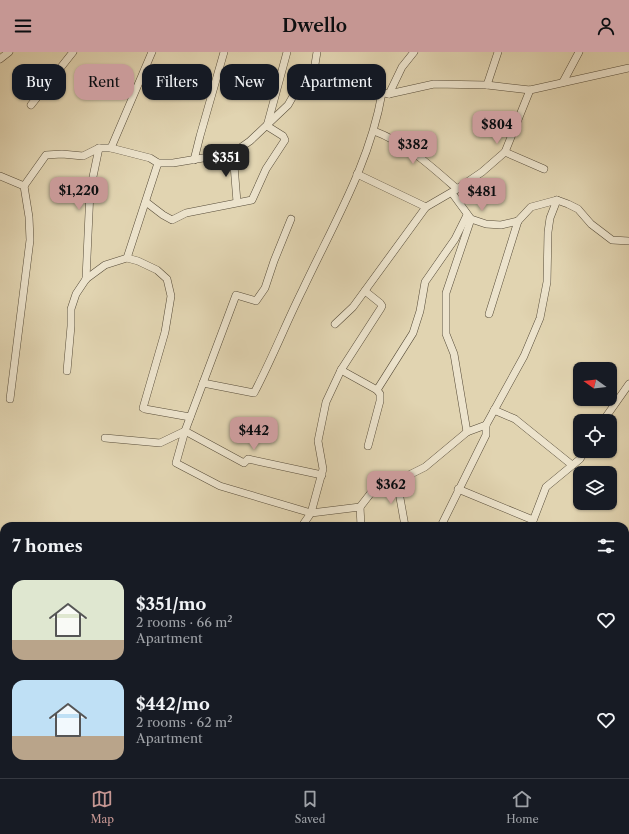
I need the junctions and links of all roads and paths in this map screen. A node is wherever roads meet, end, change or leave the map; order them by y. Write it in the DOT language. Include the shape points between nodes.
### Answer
graph roads {
  1 [pos="9,52"];
  2 [pos="74,52"];
  3 [pos="152,52"];
  4 [pos="224,52"];
  5 [pos="287,52"];
  6 [pos="317,52"];
  7 [pos="414,52"];
  8 [pos="498,52"];
  9 [pos="579,52"];
  10 [pos="0,59"];
  11 [pos="315,64"];
  12 [pos="629,68"];
  13 [pos="563,82"];
  14 [pos="487,85"];
  15 [pos="530,90"];
  16 [pos="386,92"];
  17 [pos="386,94"];
  18 [pos="291,100"];
  19 [pos="383,100"];
  20 [pos="31,105"];
  21 [pos="266,126"];
  22 [pos="374,131"];
  23 [pos="99,148"];
  24 [pos="111,148"];
  25 [pos="505,152"];
  26 [pos="233,153"];
  27 [pos="194,160"];
  28 [pos="158,163"];
  29 [pos="544,169"];
  30 [pos="357,174"];
  31 [pos="0,176"];
  32 [pos="24,186"];
  33 [pos="455,191"];
  34 [pos="557,200"];
  35 [pos="146,202"];
  36 [pos="237,202"];
  37 [pos="426,207"];
  38 [pos="469,217"];
  39 [pos="291,219"];
  40 [pos="518,221"];
  41 [pos="629,241"];
  42 [pos="128,258"];
  43 [pos="86,279"];
  44 [pos="364,291"];
  45 [pos="489,314"];
  46 [pos="335,324"];
  47 [pos="67,370"];
  48 [pos="341,370"];
  49 [pos="203,383"];
  50 [pos="629,384"];
  51 [pos="377,390"];
  52 [pos="10,399"];
  53 [pos="494,410"];
  54 [pos="608,414"];
  55 [pos="190,417"];
  56 [pos="486,425"];
  57 [pos="185,431"];
  58 [pos="467,432"];
  59 [pos="105,438"];
  60 [pos="368,446"];
  61 [pos="581,458"];
  62 [pos="572,465"];
  63 [pos="322,475"];
  64 [pos="397,481"];
  65 [pos="458,489"];
  66 [pos="360,507"];
  67 [pos="311,513"];
  68 [pos="306,522"];
  69 [pos="361,522"];
  70 [pos="404,522"];
  71 [pos="443,522"];
  72 [pos="530,522"];
  73 [pos="532,522"];
  1 -- 10 [label="street"];
  2 -- 20 [label="street"];
  3 -- 24 [label="street"];
  4 -- 27 [label="street"];
  5 -- 21 [label="street"];
  6 -- 11 [label="street"];
  7 -- 16 [label="street"];
  8 -- 14 [label="street"];
  9 -- 13 [label="street"];
  12 -- 13 [label="street"];
  13 -- 15 [label="street"];
  14 -- 15 [label="street"];
  14 -- 17 [label="street" via="434,84"];
  15 -- 25 [label="street"];
  18 -- 21 [label="street"];
  19 -- 22 [label="street"];
  21 -- 26 [label="street"];
  21 -- 36 [label="street" via="283,136 285,140 266,169 252,200"];
  22 -- 30 [label="street"];
  22 -- 33 [label="street" via="415,154"];
  23 -- 24 [label="street"];
  23 -- 32 [label="street" via="84,156 46,155"];
  23 -- 43 [label="street" via="90,191"];
  24 -- 28 [label="street" via="150,158"];
  25 -- 29 [label="street"];
  25 -- 33 [label="street"];
  26 -- 27 [label="street"];
  26 -- 36 [label="street"];
  27 -- 28 [label="street"];
  28 -- 35 [label="street"];
  30 -- 37 [label="street"];
  30 -- 49 [label="street" via="270,364 254,393"];
  31 -- 32 [label="street"];
  32 -- 52 [label="street" via="30,240"];
  33 -- 37 [label="street"];
  33 -- 38 [label="street"];
  34 -- 40 [label="street" via="531,207"];
  34 -- 41 [label="street" via="578,209 591,224 612,240"];
  34 -- 53 [label="street" via="550,218 547,282 540,318 524,356"];
  35 -- 36 [label="street" via="172,220 186,213"];
  35 -- 42 [label="street"];
  37 -- 44 [label="street"];
  38 -- 40 [label="street" via="486,224 502,225"];
  38 -- 51 [label="street" via="425,282 413,333"];
  38 -- 58 [label="street" via="446,293 446,334 454,354"];
  39 -- 49 [label="street" via="265,288 256,301 236,295"];
  40 -- 45 [label="street"];
  42 -- 43 [label="street" via="105,265"];
  42 -- 55 [label="street" via="157,270 167,279 171,296 166,332 143,408"];
  43 -- 47 [label="street" via="76,294 71,309"];
  44 -- 46 [label="street"];
  44 -- 48 [label="street" via="382,306"];
  48 -- 51 [label="street"];
  48 -- 63 [label="street" via="326,402 318,441"];
  49 -- 55 [label="street"];
  50 -- 54 [label="street"];
  51 -- 60 [label="street" via="380,400"];
  53 -- 56 [label="street"];
  53 -- 62 [label="street" via="515,419"];
  55 -- 57 [label="street"];
  56 -- 58 [label="street"];
  56 -- 65 [label="street" via="486,435"];
  57 -- 59 [label="street" via="160,443"];
  57 -- 63 [label="street" via="244,463 248,459"];
  57 -- 67 [label="street" via="176,463 220,486"];
  58 -- 64 [label="street" via="425,467"];
  61 -- 62 [label="street"];
  62 -- 73 [label="street" via="546,486"];
  63 -- 67 [label="street"];
  64 -- 66 [label="street" via="387,488 374,489"];
  64 -- 70 [label="street"];
  65 -- 71 [label="street"];
  65 -- 72 [label="street"];
  66 -- 67 [label="street"];
  66 -- 69 [label="street"];
  67 -- 68 [label="street"];
}
